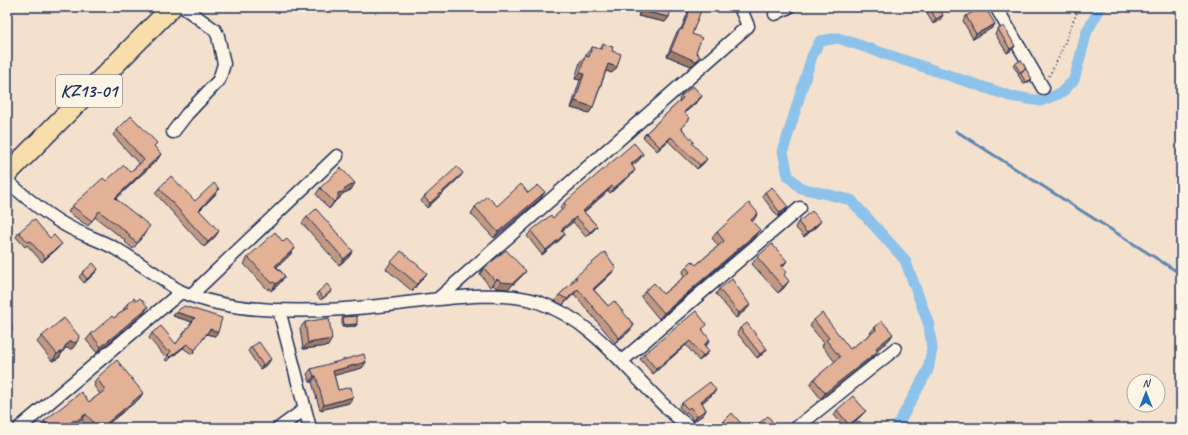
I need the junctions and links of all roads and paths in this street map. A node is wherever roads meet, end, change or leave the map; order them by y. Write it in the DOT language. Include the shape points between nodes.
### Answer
graph roads {
  1 [pos="172,7"];
  2 [pos="183,7"];
  3 [pos="740,7"];
  4 [pos="789,7"];
  5 [pos="996,7"];
  6 [pos="1079,7"];
  7 [pos="775,14"];
  8 [pos="1043,88"];
  9 [pos="173,132"];
  10 [pos="337,156"];
  11 [pos="7,174"];
  12 [pos="7,181"];
  13 [pos="800,208"];
  14 [pos="186,293"];
  15 [pos="439,298"];
  16 [pos="279,310"];
  17 [pos="895,349"];
  18 [pos="622,360"];
  19 [pos="305,410"];
  20 [pos="19,428"];
  21 [pos="279,428"];
  22 [pos="310,428"];
  23 [pos="691,428"];
  24 [pos="796,428"];
  1 -- 11 [label="highway, KZ13-01"];
  2 -- 9 [label="street" via="215,30 224,64 219,80 186,114"];
  3 -- 15 [label="street" via="748,26"];
  4 -- 7 [label="street"];
  5 -- 8 [label="street"];
  6 -- 8 [label="path" via="1059,57"];
  10 -- 14 [label="street"];
  12 -- 14 [label="street" via="53,217 117,249"];
  13 -- 18 [label="street"];
  14 -- 16 [label="street" via="204,300 235,306"];
  14 -- 20 [label="street"];
  15 -- 16 [label="street" via="373,306"];
  15 -- 18 [label="street" via="498,297 535,301 562,312"];
  16 -- 19 [label="street"];
  17 -- 24 [label="street"];
  18 -- 23 [label="street" via="664,406"];
  19 -- 21 [label="street"];
  19 -- 22 [label="street"];
}
